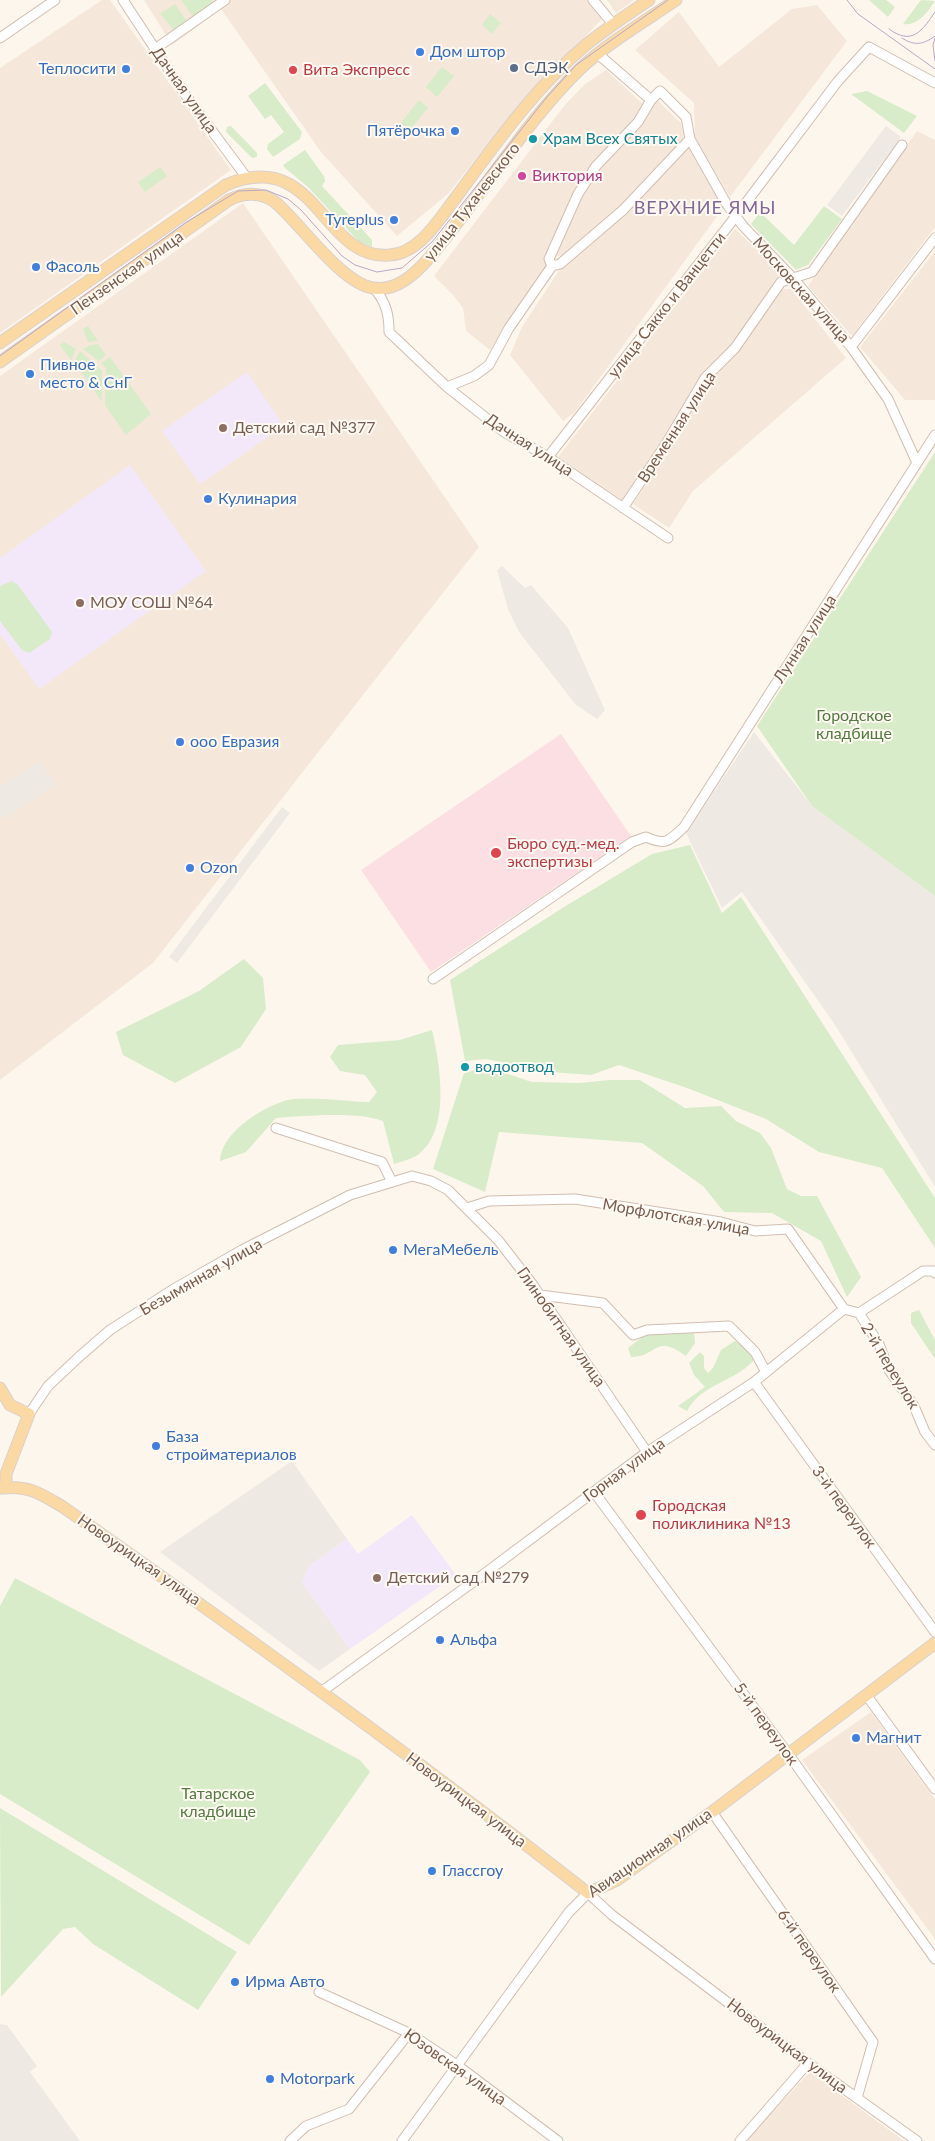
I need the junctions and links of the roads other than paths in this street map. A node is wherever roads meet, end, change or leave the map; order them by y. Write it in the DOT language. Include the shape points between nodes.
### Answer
graph roads {
  1 [pos="54,0"];
  2 [pos="123,0"];
  3 [pos="225,0"];
  4 [pos="594,0"];
  5 [pos="649,0"];
  6 [pos="676,0"];
  7 [pos="613,24"];
  8 [pos="0,38"];
  9 [pos="155,49"];
  10 [pos="598,54"];
  11 [pos="935,83"];
  12 [pos="651,100"];
  13 [pos="690,140"];
  14 [pos="902,145"];
  15 [pos="250,178"];
  16 [pos="257,195"];
  17 [pos="736,216"];
  18 [pos="935,238"];
  19 [pos="552,266"];
  20 [pos="794,278"];
  21 [pos="375,288"];
  22 [pos="0,343"];
  23 [pos="851,347"];
  24 [pos="0,362"];
  25 [pos="447,387"];
  26 [pos="935,435"];
  27 [pos="548,457"];
  28 [pos="918,463"];
  29 [pos="623,508"];
  30 [pos="668,538"];
  31 [pos="433,979"];
  32 [pos="276,1128"];
  33 [pos="391,1180"];
  34 [pos="467,1208"];
  35 [pos="934,1272"];
  36 [pos="540,1295"];
  37 [pos="844,1309"];
  38 [pos="859,1313"];
  39 [pos="766,1372"];
  40 [pos="754,1382"];
  41 [pos="0,1388"];
  42 [pos="29,1414"];
  43 [pos="935,1445"];
  44 [pos="647,1452"];
  45 [pos="3,1488"];
  46 [pos="594,1492"];
  47 [pos="935,1632"];
  48 [pos="935,1643"];
  49 [pos="321,1692"];
  50 [pos="867,1696"];
  51 [pos="788,1755"];
  52 [pos="935,1789"];
  53 [pos="712,1812"];
  54 [pos="588,1894"];
  55 [pos="935,1959"];
  56 [pos="319,1992"];
  57 [pos="409,2033"];
  58 [pos="808,2062"];
  59 [pos="457,2065"];
  60 [pos="857,2098"];
  61 [pos="290,2141"];
  62 [pos="402,2141"];
  63 [pos="558,2141"];
  64 [pos="740,2141"];
  65 [pos="917,2141"];
  1 -- 8 [label="street"];
  2 -- 9 [label="street, Дачная улица"];
  3 -- 9 [label="street"];
  4 -- 7 [label="street"];
  5 -- 7 [label="main road, улица Тухачевского"];
  6 -- 10 [label="main road, улица Тухачевского"];
  7 -- 15 [label="main road, улица Тухачевского" via="553,76 433,227 412,248 402,253 377,256 364,251 352,244 298,188 273,179"];
  9 -- 15 [label="street, Дачная улица"];
  10 -- 12 [label="street"];
  10 -- 21 [label="main road, улица Тухачевского" via="572,77 524,134 422,266 398,285"];
  11 -- 17 [label="street, улица Сакко и Ванцетти" via="869,47 838,81"];
  12 -- 13 [label="street, Московская улица" via="660,91 686,117"];
  12 -- 19 [label="street" via="638,122 596,166 578,194 549,259"];
  13 -- 17 [label="street, Московская улица"];
  13 -- 19 [label="street" via="623,210 560,264"];
  14 -- 20 [label="street, Временная улица" via="812,272"];
  15 -- 16 [label="main road"];
  15 -- 22 [label="main road, Пензенская улица" via="226,185"];
  16 -- 21 [label="main road" via="268,197 282,207 350,278"];
  16 -- 24 [label="main road, Пензенская улица" via="240,195 229,200"];
  17 -- 20 [label="street, Московская улица"];
  17 -- 27 [label="street, улица Сакко и Ванцетти"];
  18 -- 23 [label="street"];
  19 -- 25 [label="street" via="509,328 489,365 474,376"];
  20 -- 23 [label="street, Московская улица"];
  20 -- 29 [label="street, Временная улица" via="781,282 735,348 705,378"];
  21 -- 25 [label="street, Дачная улица" via="385,302 389,332"];
  23 -- 28 [label="street, Московская улица" via="888,399"];
  25 -- 27 [label="street, Дачная улица" via="504,432"];
  26 -- 28 [label="street, Лунная улица"];
  27 -- 29 [label="street, Дачная улица"];
  28 -- 31 [label="street, Лунная улица" via="684,828 670,841 658,842 646,836 632,842"];
  29 -- 30 [label="street, Дачная улица"];
  32 -- 33 [label="street" via="382,1162"];
  33 -- 34 [label="street, Безымянная улица" via="412,1176 431,1181 448,1190"];
  33 -- 42 [label="street, Безымянная улица" via="350,1195 242,1250 110,1330 48,1386"];
  34 -- 36 [label="street, Глинобитная улица" via="498,1240"];
  34 -- 37 [label="street, Морфлотская улица" via="489,1201 575,1199 721,1222 755,1231 788,1229"];
  35 -- 38 [label="street" via="923,1271"];
  36 -- 39 [label="street" via="603,1303 633,1335 646,1330 729,1326 755,1352"];
  36 -- 44 [label="street, Глинобитная улица"];
  37 -- 38 [label="street"];
  37 -- 39 [label="street, Горная улица"];
  38 -- 43 [label="street, 2-й переулок"];
  39 -- 40 [label="street, Горная улица"];
  40 -- 44 [label="street, Горная улица"];
  40 -- 47 [label="street, 3-й переулок"];
  41 -- 42 [label="main road" via="10,1405"];
  42 -- 45 [label="main road, Безымянная улица"];
  44 -- 46 [label="street, Горная улица"];
  45 -- 49 [label="main road, Новоурицкая улица" via="23,1487 63,1507"];
  46 -- 49 [label="street, Горная улица"];
  46 -- 51 [label="street, 5-й переулок"];
  48 -- 50 [label="main road, Авиационная улица"];
  49 -- 54 [label="main road, Новоурицкая улица" via="505,1828"];
  50 -- 51 [label="main road, Авиационная улица"];
  50 -- 52 [label="street"];
  51 -- 53 [label="main road, Авиационная улица"];
  51 -- 55 [label="street, 5-й переулок"];
  53 -- 54 [label="main road, Авиационная улица" via="617,1880"];
  53 -- 60 [label="street, 6-й переулок" via="873,2042"];
  54 -- 58 [label="street, Новоурицкая улица"];
  54 -- 59 [label="street, Авиационная улица" via="569,1912"];
  56 -- 57 [label="street, Юзовская улица"];
  57 -- 59 [label="street, Юзовская улица"];
  57 -- 61 [label="street" via="349,2109 306,2126"];
  58 -- 60 [label="street, Новоурицкая улица"];
  58 -- 64 [label="street"];
  59 -- 62 [label="street, Авиационная улица"];
  59 -- 63 [label="street, Юзовская улица"];
  60 -- 65 [label="street, Новоурицкая улица"];
}
